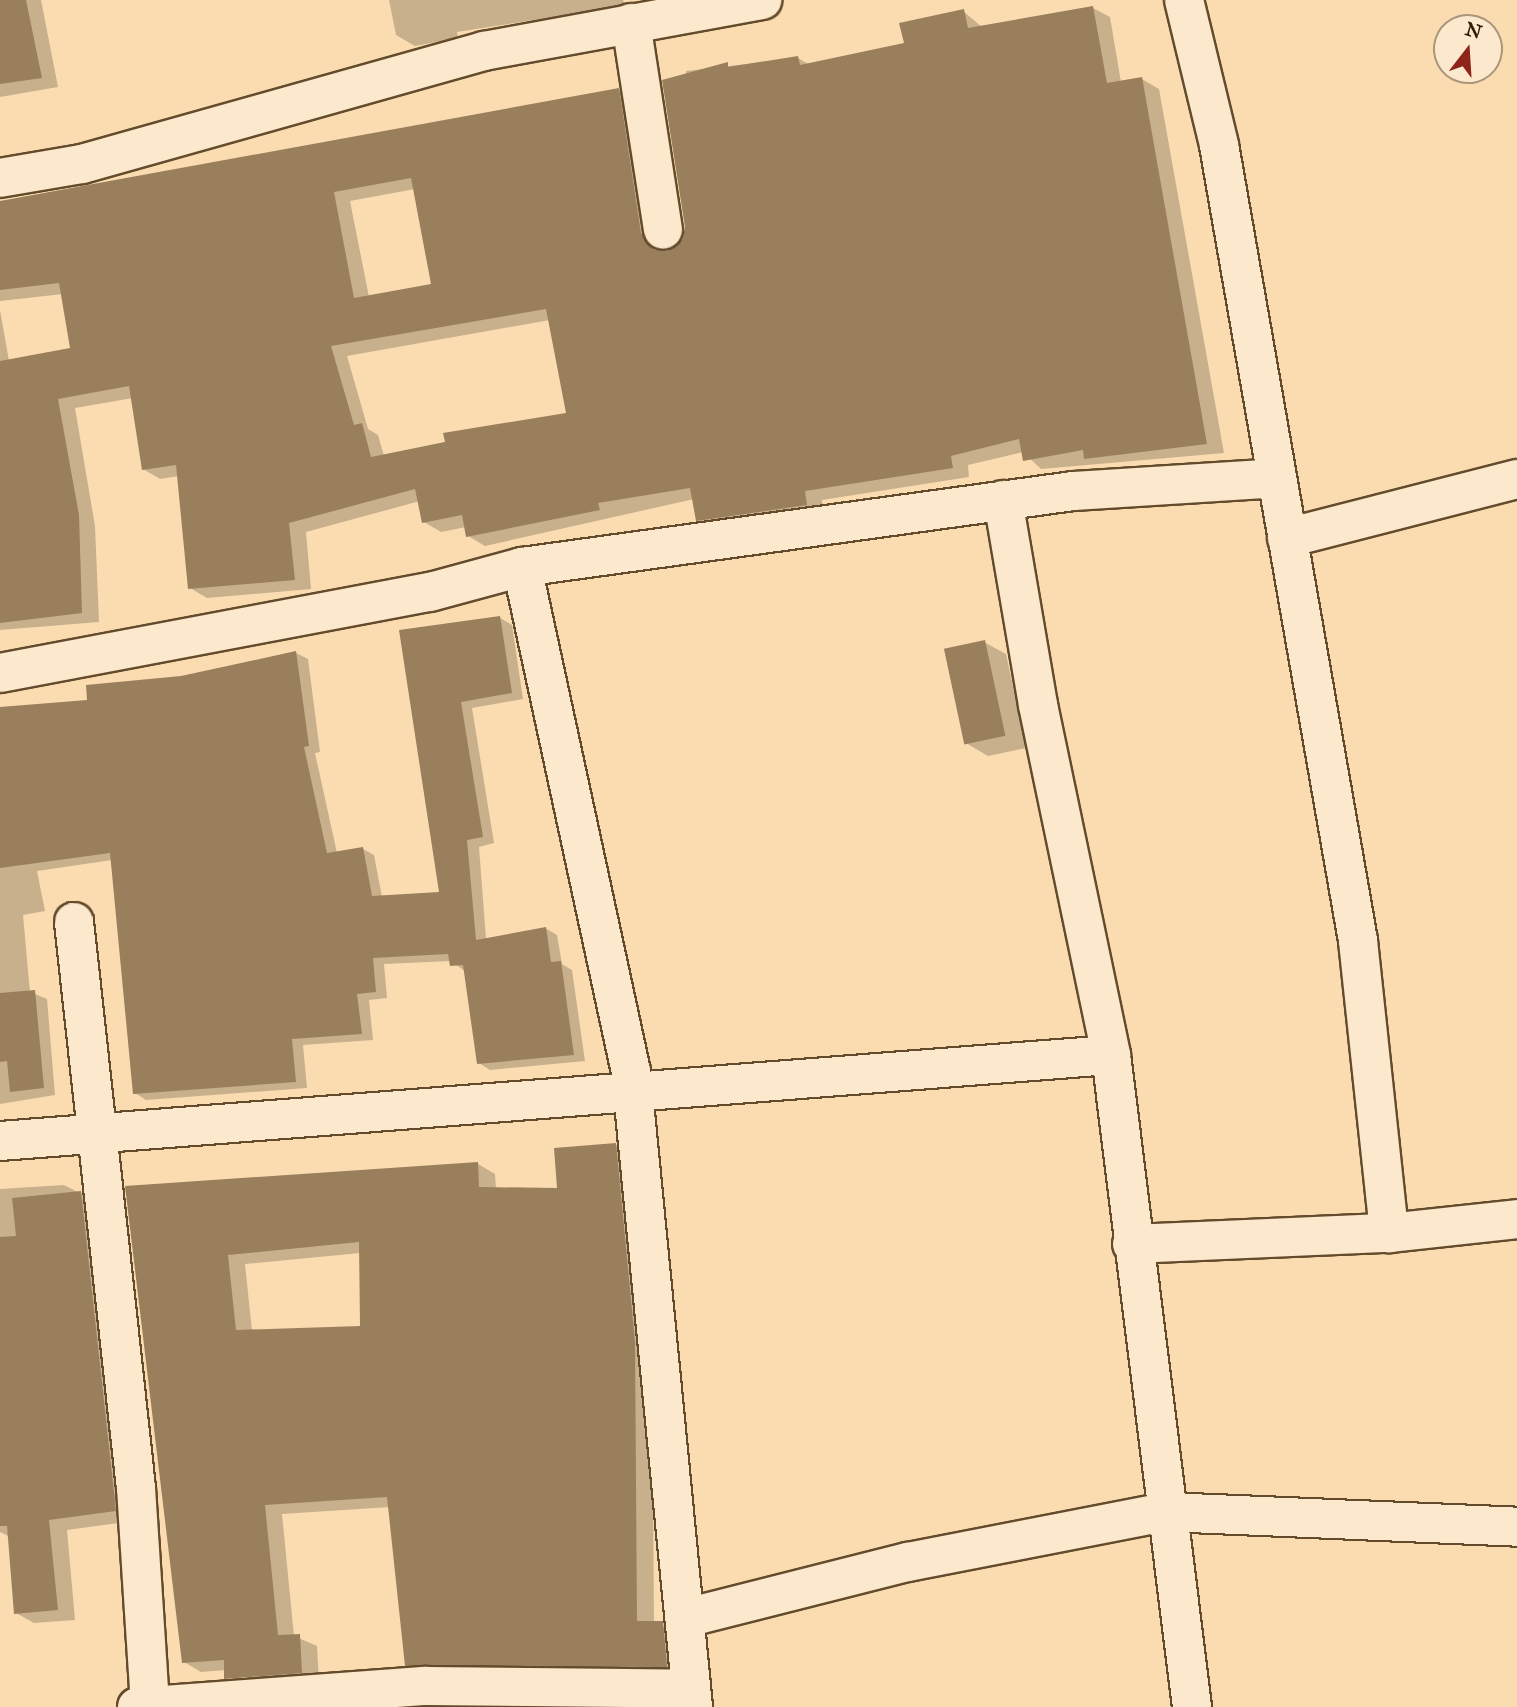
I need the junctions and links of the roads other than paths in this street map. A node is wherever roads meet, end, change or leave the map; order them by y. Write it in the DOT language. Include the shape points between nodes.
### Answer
graph roads {
  1 [pos="761,0"];
  2 [pos="1184,0"];
  3 [pos="631,23"];
  4 [pos="0,178"];
  5 [pos="663,230"];
  6 [pos="1277,478"];
  7 [pos="1517,479"];
  8 [pos="1003,500"];
  9 [pos="1287,538"];
  10 [pos="522,567"];
  11 [pos="0,673"];
  12 [pos="74,922"];
  13 [pos="1111,1055"];
  14 [pos="634,1097"];
  15 [pos="95,1132"];
  16 [pos="0,1141"];
  17 [pos="1517,1219"];
  18 [pos="1389,1233"];
  19 [pos="1132,1244"];
  20 [pos="1166,1512"];
  21 [pos="1517,1527"];
  22 [pos="686,1618"];
  23 [pos="692,1698"];
  24 [pos="143,1705"];
  25 [pos="1192,1707"];
  1 -- 3 [label="street"];
  2 -- 6 [label="street" via="1219,145"];
  3 -- 4 [label="street" via="484,51 82,164"];
  3 -- 5 [label="street"];
  6 -- 8 [label="street"];
  6 -- 9 [label="street"];
  7 -- 9 [label="street"];
  8 -- 10 [label="street"];
  8 -- 13 [label="street" via="1038,705"];
  9 -- 18 [label="street" via="1358,941"];
  10 -- 11 [label="street" via="430,592"];
  10 -- 14 [label="street"];
  12 -- 15 [label="street"];
  13 -- 14 [label="street"];
  13 -- 19 [label="street"];
  14 -- 15 [label="street"];
  14 -- 22 [label="street"];
  15 -- 16 [label="street"];
  15 -- 24 [label="street" via="139,1513"];
  17 -- 18 [label="street"];
  18 -- 19 [label="street"];
  19 -- 20 [label="street"];
  20 -- 21 [label="street"];
  20 -- 22 [label="street" via="908,1562"];
  20 -- 25 [label="street"];
  22 -- 23 [label="street"];
  23 -- 24 [label="street" via="426,1686"];
}
